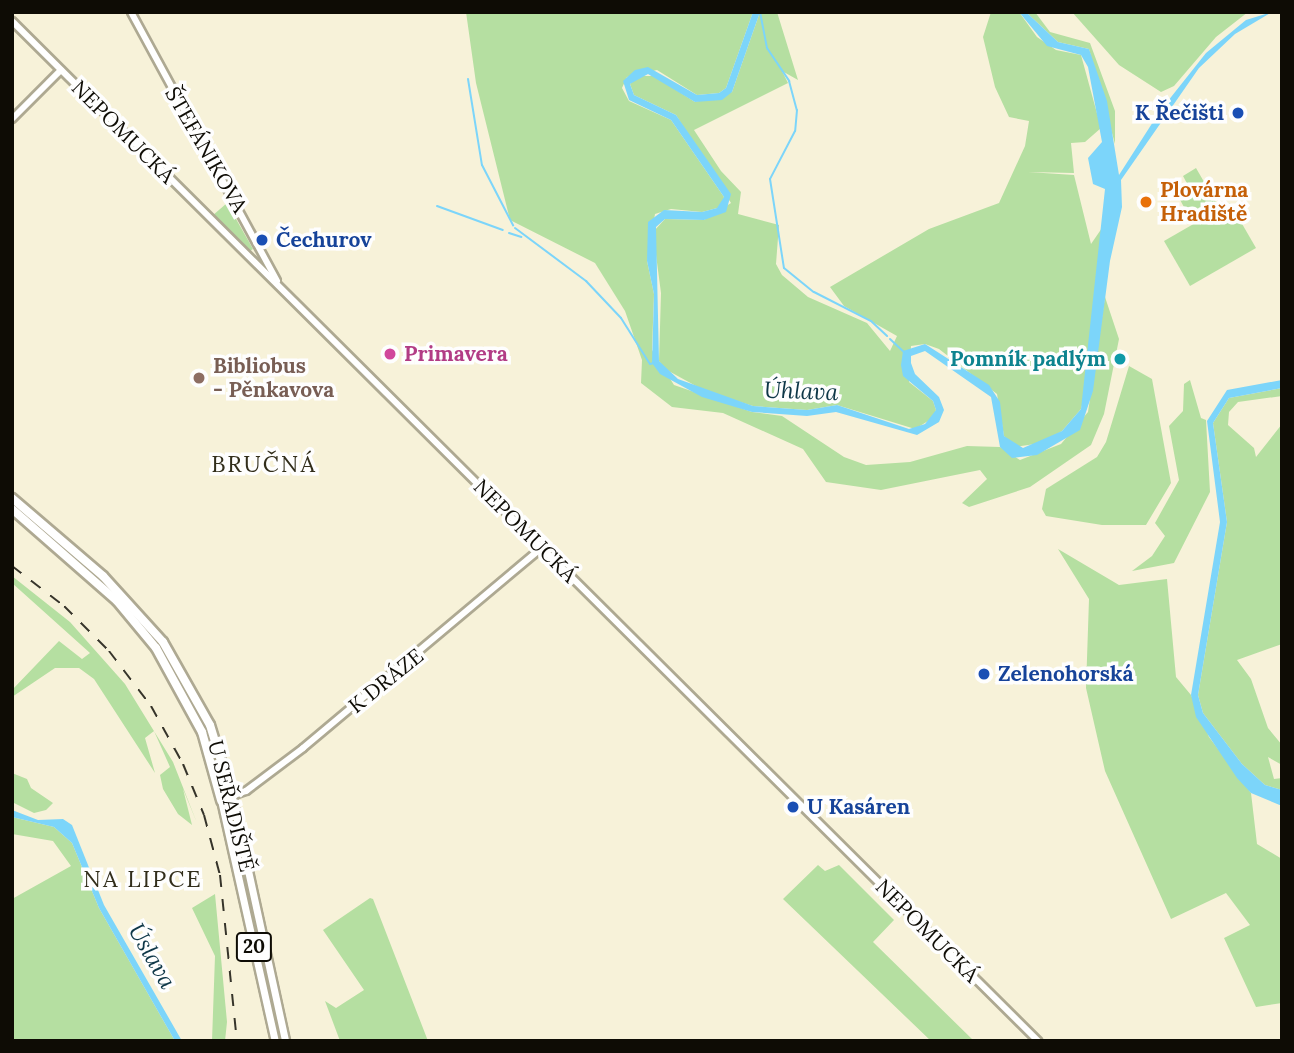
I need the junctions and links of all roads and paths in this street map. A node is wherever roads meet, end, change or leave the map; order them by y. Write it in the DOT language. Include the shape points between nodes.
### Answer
graph roads {
  1 [pos="131,12"];
  2 [pos="12,21"];
  3 [pos="61,70"];
  4 [pos="12,119"];
  5 [pos="281,288"];
  6 [pos="12,498"];
  7 [pos="12,509"];
  8 [pos="541,548"];
  9 [pos="120,598"];
  10 [pos="232,797"];
  11 [pos="221,800"];
  12 [pos="275,1041"];
  13 [pos="285,1041"];
  14 [pos="1038,1041"];
  1 -- 5 [label="street, ŠTEFÁNIKOVA"];
  2 -- 3 [label="street, NEPOMUCKÁ"];
  3 -- 4 [label="street"];
  3 -- 5 [label="street, NEPOMUCKÁ"];
  5 -- 8 [label="street, NEPOMUCKÁ"];
  6 -- 9 [label="highway, 20"];
  7 -- 9 [label="highway, 20"];
  8 -- 10 [label="street, K DRÁZE" via="398,672 285,762"];
  8 -- 14 [label="street, NEPOMUCKÁ"];
  9 -- 10 [label="highway, U SEŘADIŠTĚ / 20" via="163,642 192,688 219,749"];
  9 -- 11 [label="highway, U SEŘADIŠTĚ / 20" via="189,702"];
  10 -- 11 [label="street, K DRÁZE"];
  10 -- 13 [label="main road, U SEŘADIŠTĚ / 20"];
  11 -- 12 [label="main road, U SEŘADIŠTĚ / 20"];
}
